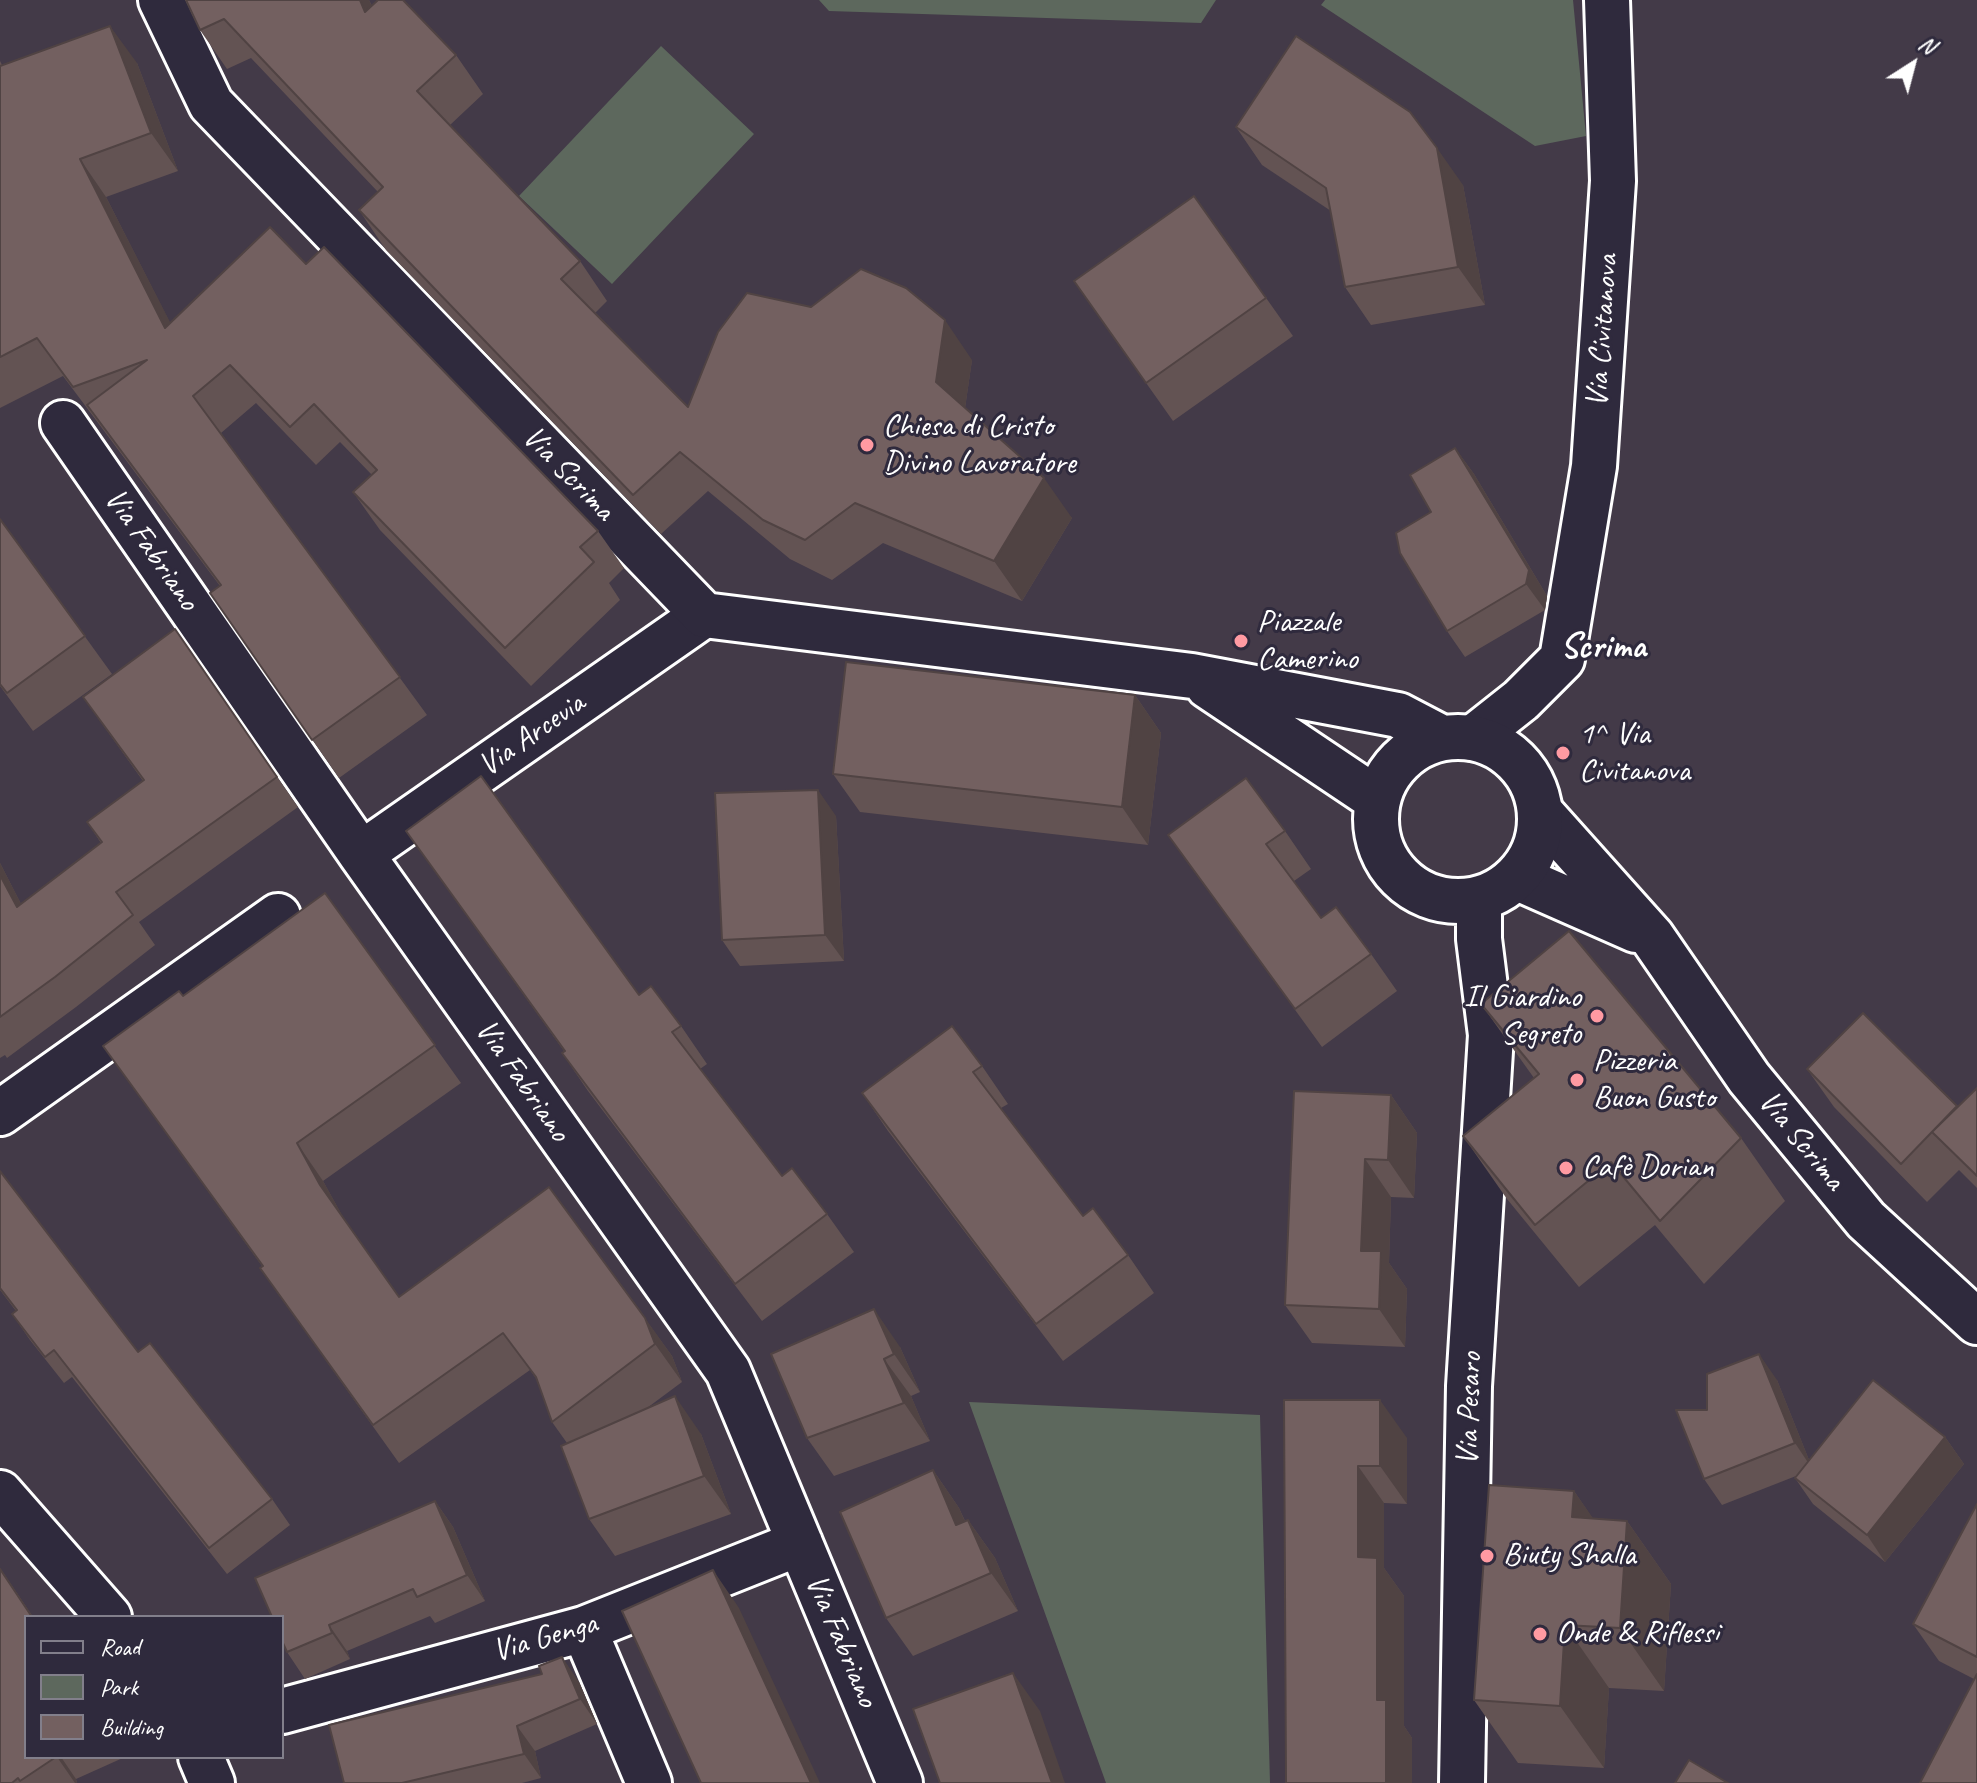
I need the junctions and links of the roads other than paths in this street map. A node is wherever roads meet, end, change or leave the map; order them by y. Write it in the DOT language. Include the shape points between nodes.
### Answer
graph roads {
  1 [pos="161,0"];
  2 [pos="1607,0"];
  3 [pos="63,423"];
  4 [pos="704,615"];
  5 [pos="1192,676"];
  6 [pos="1458,738"];
  7 [pos="1378,800"];
  8 [pos="1541,813"];
  9 [pos="361,854"];
  10 [pos="1518,878"];
  11 [pos="1459,900"];
  12 [pos="278,916"];
  13 [pos="1652,937"];
  14 [pos="0,1113"];
  15 [pos="1977,1322"];
  16 [pos="0,1493"];
  17 [pos="800,1543"];
  18 [pos="107,1615"];
  19 [pos="584,1629"];
  20 [pos="284,1710"];
  21 [pos="202,1759"];
  22 [pos="212,1783"];
  23 [pos="649,1783"];
  24 [pos="900,1783"];
  25 [pos="1462,1783"];
  1 -- 4 [label="street, Via Scrima" via="211,104"];
  2 -- 6 [label="street, Via Civitanova" via="1613,181 1596,450 1562,659 1521,700"];
  3 -- 9 [label="street, Via Fabriano"];
  4 -- 5 [label="street"];
  4 -- 9 [label="street, Via Arcevia"];
  5 -- 6 [label="street" via="1398,715"];
  5 -- 7 [label="street"];
  6 -- 7 [label="street" via="1420,746 1401,759"];
  6 -- 8 [label="street" via="1507,752 1531,778"];
  7 -- 11 [label="street" via="1376,832 1387,862 1409,886"];
  8 -- 10 [label="street" via="1537,848"];
  8 -- 13 [label="street"];
  9 -- 17 [label="street, Via Fabriano" via="728,1371"];
  10 -- 11 [label="street" via="1500,892"];
  10 -- 13 [label="street"];
  11 -- 25 [label="street, Via Pesaro" via="1491,1035 1469,1386"];
  12 -- 14 [label="street"];
  13 -- 15 [label="street, Via Scrima" via="1749,1078 1866,1220"];
  16 -- 18 [label="street"];
  17 -- 19 [label="street, Via Genga"];
  17 -- 24 [label="street, Via Fabriano"];
  19 -- 20 [label="street, Via Genga"];
  19 -- 23 [label="street"];
  21 -- 22 [label="street"];
}
